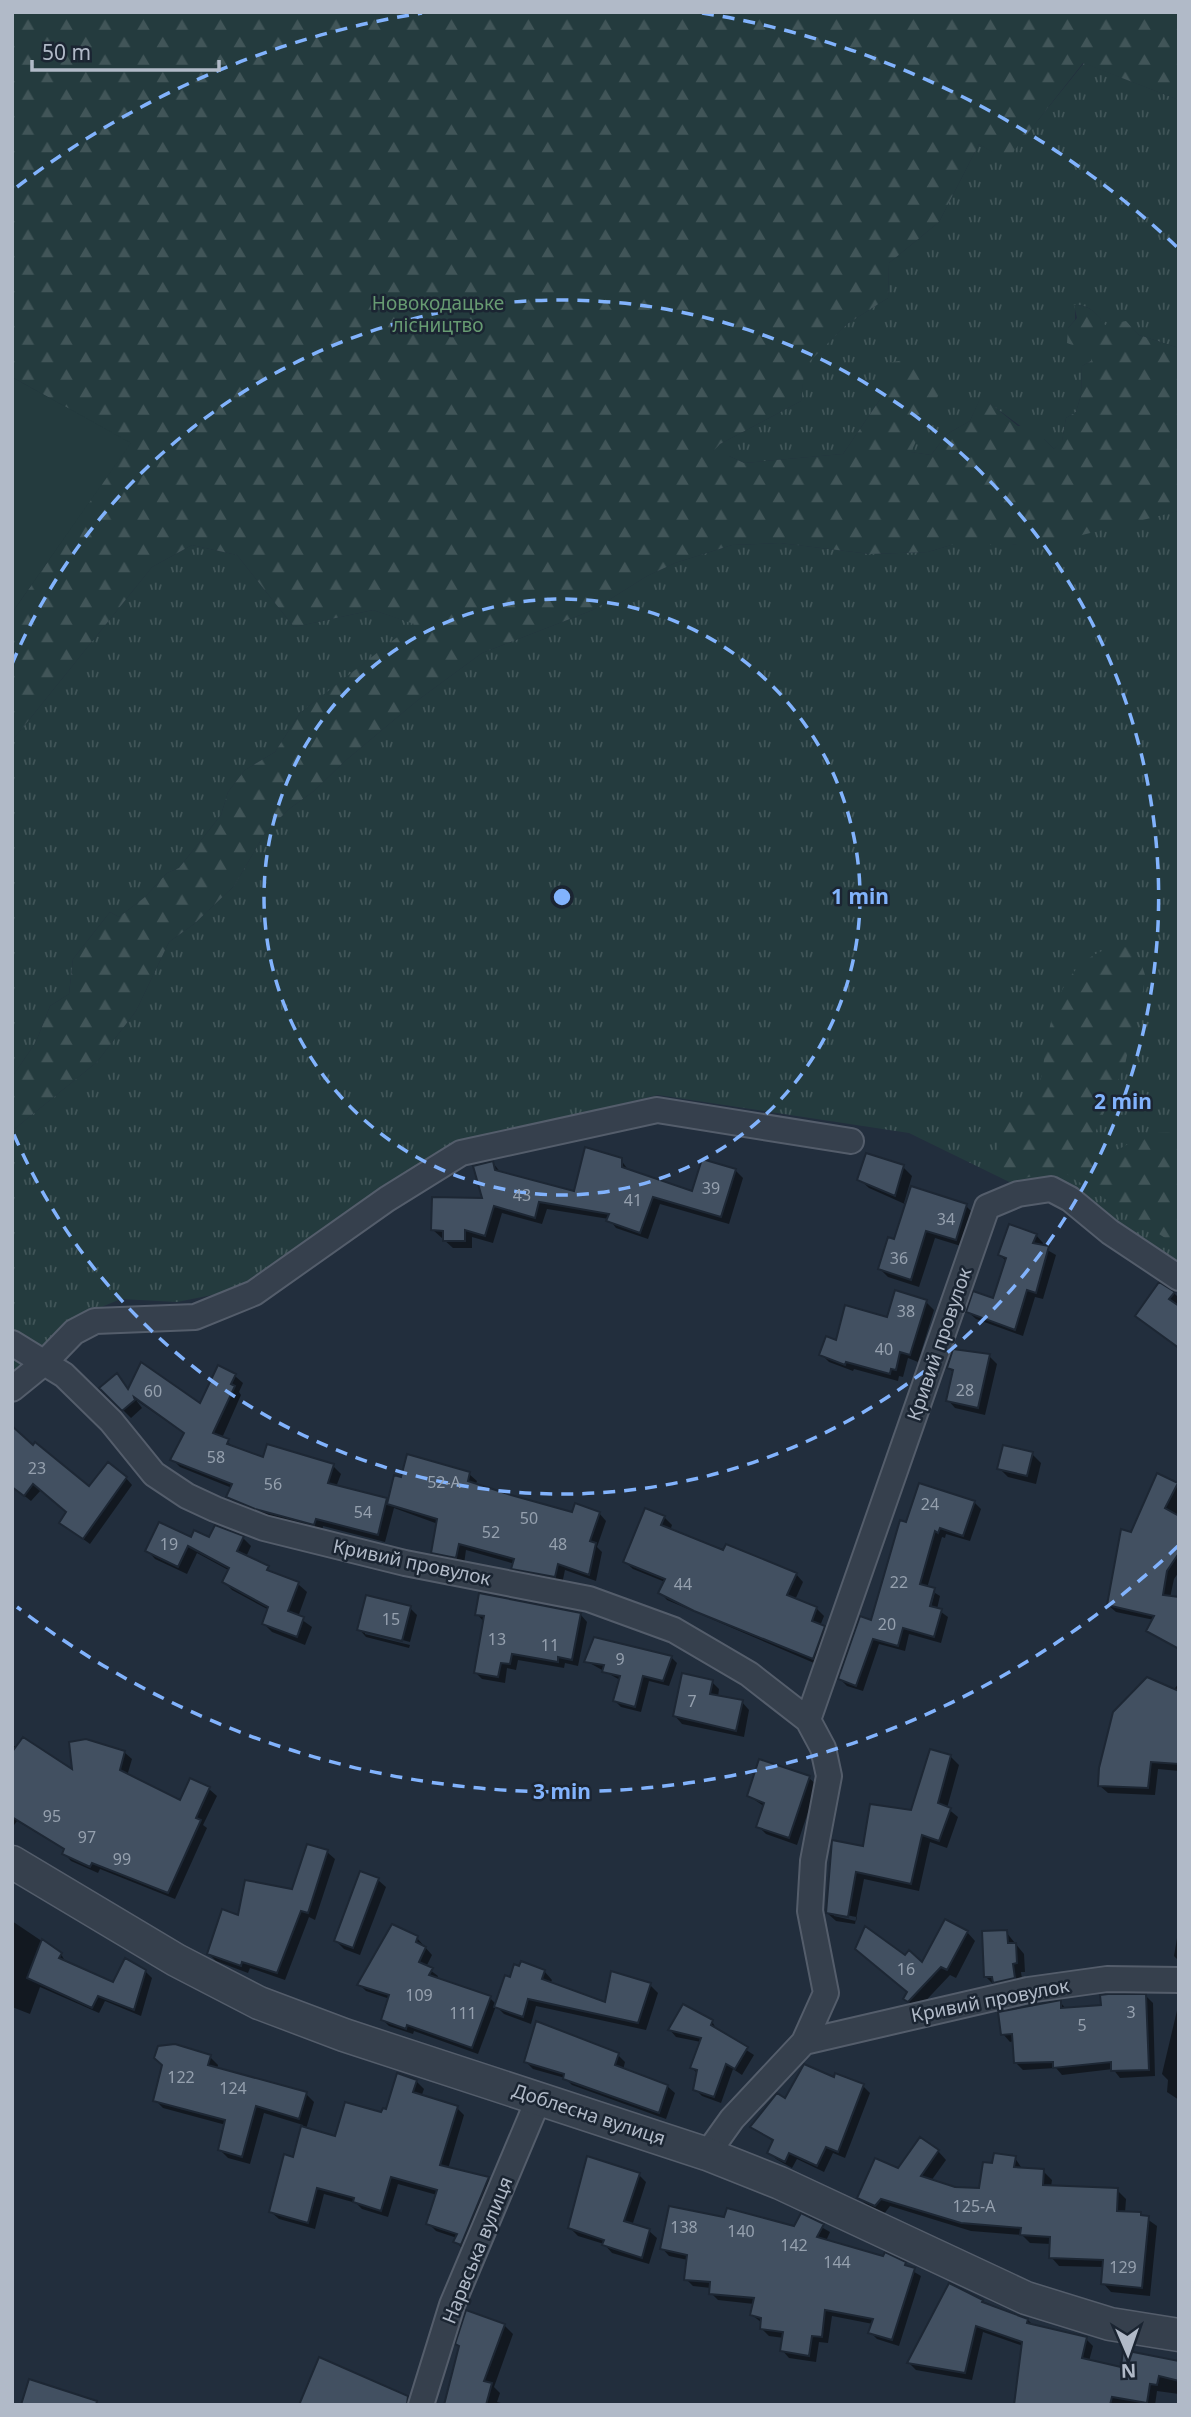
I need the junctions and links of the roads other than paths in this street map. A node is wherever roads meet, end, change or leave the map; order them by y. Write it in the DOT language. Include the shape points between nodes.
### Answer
graph roads {
  1 [pos="851,1141"];
  2 [pos="1179,1278"];
  3 [pos="12,1343"];
  4 [pos="44,1363"];
  5 [pos="12,1389"];
  6 [pos="808,1720"];
  7 [pos="12,1862"];
  8 [pos="1179,1980"];
  9 [pos="804,2042"];
  10 [pos="539,2098"];
  11 [pos="707,2154"];
  12 [pos="1179,2335"];
  13 [pos="421,2405"];
  1 -- 4 [label="street" via="657,1110 461,1153 254,1293 195,1317 95,1321 74,1332"];
  2 -- 6 [label="street, Кривий провулок" via="1051,1189 1018,1194 987,1207"];
  3 -- 4 [label="street, Кривий провулок"];
  4 -- 5 [label="street"];
  4 -- 6 [label="street, Кривий провулок" via="64,1375 111,1421 154,1474 187,1496 264,1528 405,1563 589,1599 674,1630 749,1674"];
  6 -- 9 [label="street, Кривий провулок" via="823,1748 829,1776 813,1861 810,1911 826,1993"];
  7 -- 10 [label="street, Доблесна вулиця" via="258,2003"];
  8 -- 9 [label="street, Кривий провулок" via="1107,1979 1028,1990"];
  9 -- 11 [label="street, Кривий провулок" via="732,2119"];
  10 -- 11 [label="street, Доблесна вулиця"];
  10 -- 13 [label="street, Нарвська вулиця" via="452,2305"];
  11 -- 12 [label="street, Доблесна вулиця" via="780,2183 1026,2298 1110,2324"];
}
